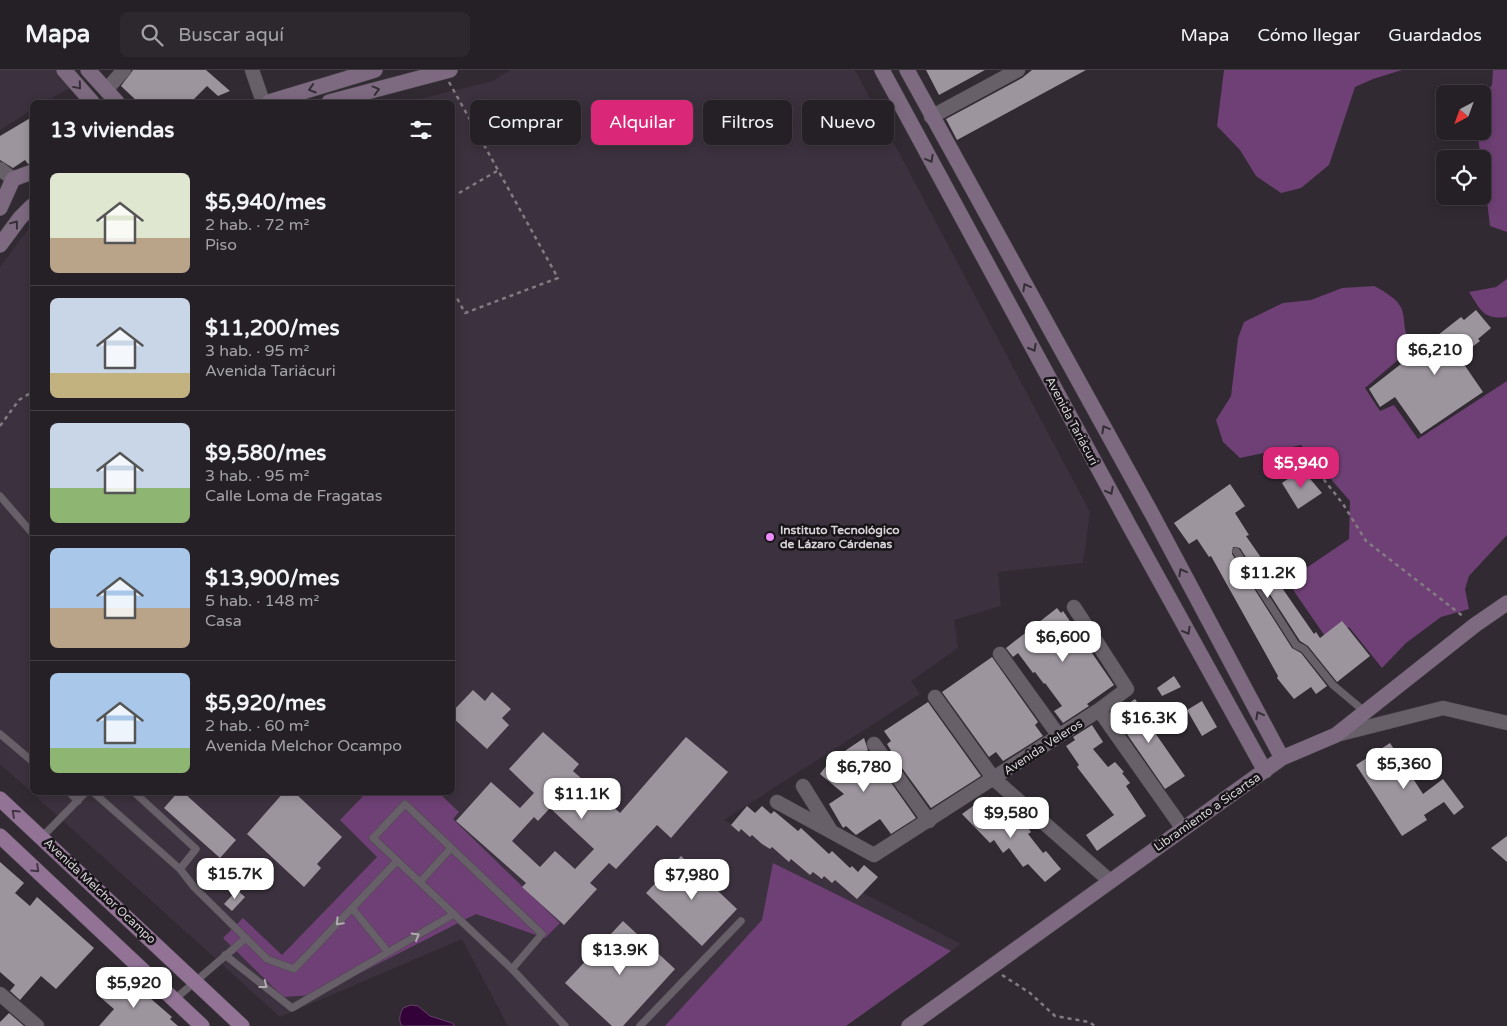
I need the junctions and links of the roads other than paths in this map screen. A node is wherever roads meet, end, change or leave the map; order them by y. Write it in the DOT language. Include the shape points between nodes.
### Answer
graph roads {
  1 [pos="64,70"];
  2 [pos="88,70"];
  3 [pos="124,70"];
  4 [pos="252,70"];
  5 [pos="375,70"];
  6 [pos="882,70"];
  7 [pos="907,70"];
  8 [pos="1018,70"];
  9 [pos="448,71"];
  10 [pos="106,90"];
  11 [pos="90,100"];
  12 [pos="115,100"];
  13 [pos="262,100"];
  14 [pos="276,100"];
  15 [pos="337,100"];
  16 [pos="932,117"];
  17 [pos="0,169"];
  18 [pos="30,173"];
  19 [pos="13,179"];
  20 [pos="0,208"];
  21 [pos="30,208"];
  22 [pos="0,245"];
  23 [pos="0,496"];
  24 [pos="1152,514"];
  25 [pos="1130,527"];
  26 [pos="30,530"];
  27 [pos="1236,551"];
  28 [pos="1507,603"];
  29 [pos="1074,607"];
  30 [pos="1000,654"];
  31 [pos="935,697"];
  32 [pos="1099,710"];
  33 [pos="1364,711"];
  34 [pos="1507,723"];
  35 [pos="0,734"];
  36 [pos="1336,735"];
  37 [pos="1059,736"];
  38 [pos="874,744"];
  39 [pos="1282,758"];
  40 [pos="30,759"];
  41 [pos="1266,771"];
  42 [pos="994,779"];
  43 [pos="803,786"];
  44 [pos="72,795"];
  45 [pos="83,795"];
  46 [pos="96,795"];
  47 [pos="137,795"];
  48 [pos="0,799"];
  49 [pos="78,801"];
  50 [pos="777,802"];
  51 [pos="930,821"];
  52 [pos="1183,829"];
  53 [pos="833,833"];
  54 [pos="42,837"];
  55 [pos="2,842"];
  56 [pos="451,848"];
  57 [pos="396,861"];
  58 [pos="180,869"];
  59 [pos="1110,881"];
  60 [pos="420,882"];
  61 [pos="352,908"];
  62 [pos="454,914"];
  63 [pos="741,921"];
  64 [pos="246,938"];
  65 [pos="388,952"];
  66 [pos="225,955"];
  67 [pos="512,969"];
  68 [pos="196,981"];
  69 [pos="0,994"];
  70 [pos="176,999"];
  71 [pos="37,1026"];
  72 [pos="202,1026"];
  73 [pos="242,1026"];
  74 [pos="565,1026"];
  75 [pos="640,1026"];
  76 [pos="910,1026"];
  1 -- 11 [label="street, one-way"];
  2 -- 10 [label="street"];
  3 -- 10 [label="street"];
  4 -- 13 [label="street"];
  5 -- 14 [label="street, one-way"];
  6 -- 25 [label="street, Avenida Tariácuri, one-way"];
  7 -- 16 [label="street, Avenida Tariácuri"];
  8 -- 16 [label="street"];
  15 -- 9 [label="street, one-way"];
  10 -- 12 [label="street"];
  24 -- 16 [label="street, Avenida Tariácuri, one-way"];
  17 -- 19 [label="street"];
  18 -- 19 [label="street"];
  19 -- 20 [label="street"];
  22 -- 21 [label="street, one-way"];
  23 -- 26 [label="lane"];
  24 -- 25 [label="street"];
  39 -- 24 [label="street, Avenida Tariácuri, one-way"];
  25 -- 41 [label="street, Avenida Tariácuri, one-way"];
  27 -- 33 [label="lane" via="1296,645 1304,649 1333,685"];
  28 -- 33 [label="street, Libramiento a Sicartsa"];
  29 -- 32 [label="street, Avenida Veleros" via="1127,689"];
  30 -- 37 [label="street"];
  31 -- 42 [label="street"];
  32 -- 37 [label="street, Avenida Veleros"];
  32 -- 52 [label="street"];
  33 -- 36 [label="street, Libramiento a Sicartsa"];
  34 -- 36 [label="street" via="1443,708"];
  35 -- 40 [label="lane"];
  36 -- 39 [label="street, Libramiento a Sicartsa"];
  37 -- 42 [label="street, Avenida Veleros"];
  38 -- 51 [label="street"];
  39 -- 41 [label="street, Libramiento a Sicartsa"];
  41 -- 52 [label="street, Libramiento a Sicartsa"];
  42 -- 51 [label="street, Avenida Veleros"];
  42 -- 59 [label="street"];
  43 -- 53 [label="street"];
  44 -- 49 [label="lane"];
  45 -- 49 [label="lane"];
  46 -- 58 [label="lane"];
  47 -- 58 [label="lane" via="196,848"];
  54 -- 48 [label="main road, Avenida Melchor Ocampo, one-way"];
  49 -- 54 [label="lane"];
  50 -- 53 [label="street, Avenida Veleros"];
  51 -- 53 [label="street, Avenida Veleros" via="874,856"];
  52 -- 59 [label="street, Libramiento a Sicartsa"];
  54 -- 68 [label="main road, Avenida Melchor Ocampo"];
  55 -- 70 [label="main road, one-way"];
  56 -- 57 [label="lane" via="405,804 373,838"];
  56 -- 60 [label="lane"];
  56 -- 67 [label="lane" via="542,934"];
  57 -- 60 [label="lane"];
  57 -- 61 [label="lane"];
  58 -- 64 [label="lane"];
  59 -- 76 [label="street, Libramiento a Sicartsa"];
  60 -- 62 [label="lane"];
  61 -- 64 [label="lane, one-way" via="294,969 267,959"];
  61 -- 65 [label="lane"];
  65 -- 62 [label="lane, one-way"];
  62 -- 67 [label="lane"];
  63 -- 75 [label="lane"];
  64 -- 66 [label="lane"];
  66 -- 65 [label="lane, one-way" via="292,1008"];
  66 -- 68 [label="lane"];
  67 -- 74 [label="lane"];
  68 -- 70 [label="lane"];
  68 -- 73 [label="main road, Avenida Melchor Ocampo"];
  69 -- 71 [label="street"];
  70 -- 72 [label="main road"];
}
